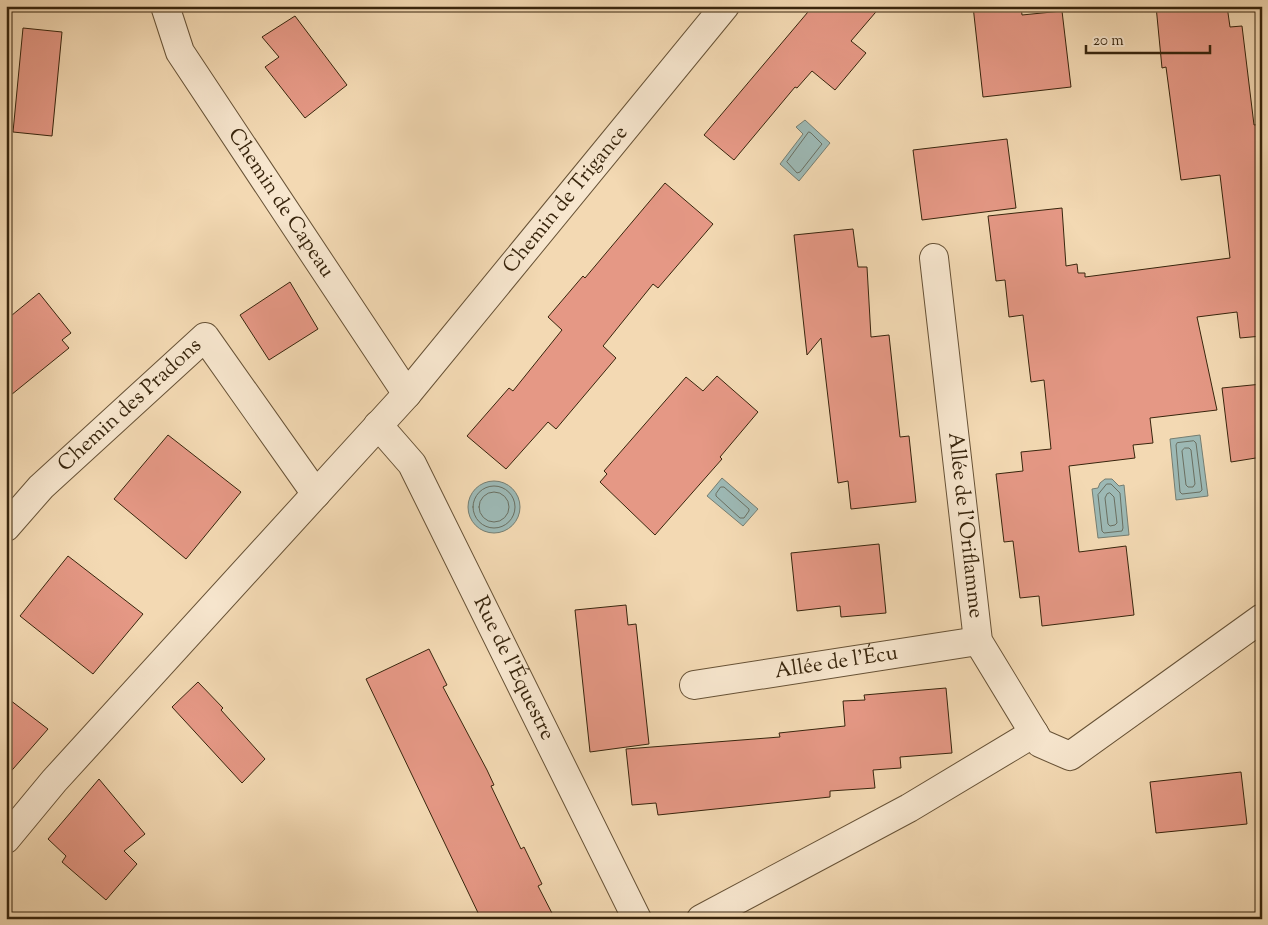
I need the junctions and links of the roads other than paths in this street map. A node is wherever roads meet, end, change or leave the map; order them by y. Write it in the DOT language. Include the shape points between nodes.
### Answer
graph roads {
  1 [pos="165,6"];
  2 [pos="725,6"];
  3 [pos="934,258"];
  4 [pos="407,394"];
  5 [pos="378,425"];
  6 [pos="316,494"];
  7 [pos="6,527"];
  8 [pos="1262,618"];
  9 [pos="978,641"];
  10 [pos="694,685"];
  11 [pos="1034,733"];
  12 [pos="6,839"];
  13 [pos="636,919"];
  14 [pos="701,919"];
  1 -- 4 [label="street, Chemin de Capeau" via="180,52"];
  2 -- 4 [label="street, Chemin de Trigance"];
  3 -- 9 [label="street, Allée de l'Oriflamme"];
  4 -- 5 [label="street, Chemin de Trigance"];
  5 -- 6 [label="street, Chemin de Trigance"];
  5 -- 13 [label="street, Rue de l'Équestre" via="412,464"];
  6 -- 7 [label="street, Chemin des Pradons" via="205,337 41,487"];
  6 -- 12 [label="street, Chemin de Trigance" via="54,781"];
  8 -- 11 [label="street, Allée de l'Oriflamme" via="1070,756 1040,743"];
  9 -- 10 [label="street, Allée de l'Écu"];
  9 -- 11 [label="street, Allée de l'Oriflamme"];
  11 -- 14 [label="street" via="909,808"];
}
